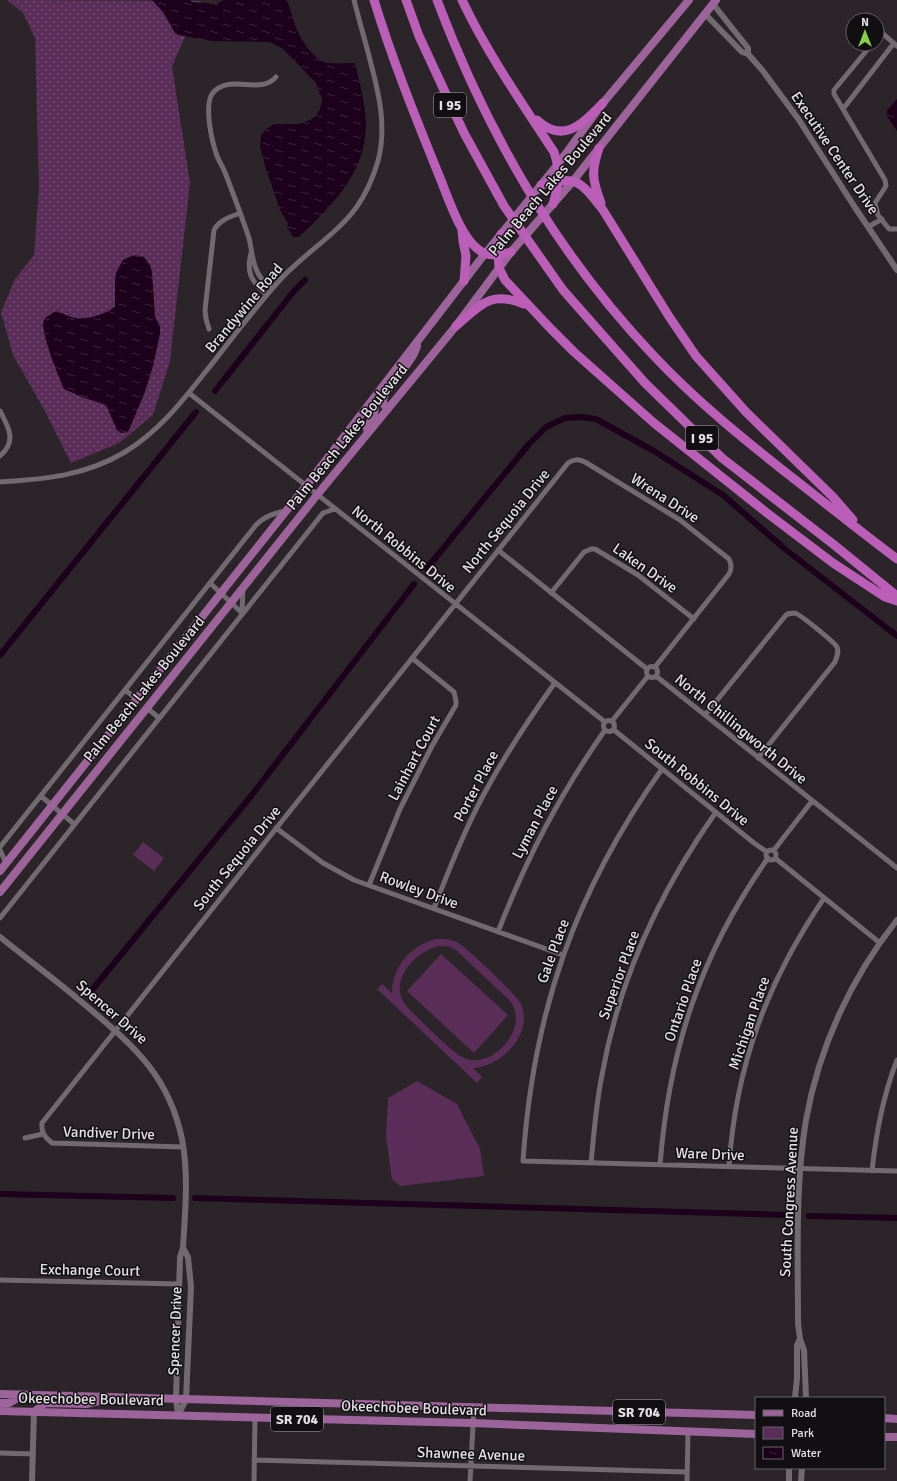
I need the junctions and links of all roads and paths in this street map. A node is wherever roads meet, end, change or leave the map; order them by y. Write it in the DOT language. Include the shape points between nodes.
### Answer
graph roads {
  1 [pos="354,0"];
  2 [pos="374,0"];
  3 [pos="406,0"];
  4 [pos="437,0"];
  5 [pos="462,0"];
  6 [pos="689,0"];
  7 [pos="714,2"];
  8 [pos="705,14"];
  9 [pos="885,36"];
  10 [pos="895,45"];
  11 [pos="865,52"];
  12 [pos="748,54"];
  13 [pos="276,77"];
  14 [pos="603,103"];
  15 [pos="843,109"];
  16 [pos="528,110"];
  17 [pos="599,148"];
  18 [pos="558,164"];
  19 [pos="560,180"];
  20 [pos="573,181"];
  21 [pos="540,185"];
  22 [pos="553,204"];
  23 [pos="603,210"];
  24 [pos="240,213"];
  25 [pos="882,219"];
  26 [pos="868,227"];
  27 [pos="897,229"];
  28 [pos="462,230"];
  29 [pos="501,234"];
  30 [pos="251,250"];
  31 [pos="511,252"];
  32 [pos="485,254"];
  33 [pos="498,255"];
  34 [pos="498,268"];
  35 [pos="897,270"];
  36 [pos="464,281"];
  37 [pos="272,289"];
  38 [pos="267,295"];
  39 [pos="527,305"];
  40 [pos="456,326"];
  41 [pos="209,329"];
  42 [pos="419,339"];
  43 [pos="189,393"];
  44 [pos="371,402"];
  45 [pos="388,409"];
  46 [pos="0,411"];
  47 [pos="365,436"];
  48 [pos="0,456"];
  49 [pos="580,460"];
  50 [pos="0,482"];
  51 [pos="306,486"];
  52 [pos="317,494"];
  53 [pos="336,509"];
  54 [pos="286,511"];
  55 [pos="867,536"];
  56 [pos="498,550"];
  57 [pos="897,559"];
  58 [pos="210,583"];
  59 [pos="243,587"];
  60 [pos="221,593"];
  61 [pos="551,593"];
  62 [pos="897,596"];
  63 [pos="897,601"];
  64 [pos="231,602"];
  65 [pos="455,604"];
  66 [pos="242,613"];
  67 [pos="694,619"];
  68 [pos="412,658"];
  69 [pos="655,667"];
  70 [pos="648,669"];
  71 [pos="648,676"];
  72 [pos="656,676"];
  73 [pos="554,684"];
  74 [pos="125,690"];
  75 [pos="137,699"];
  76 [pos="147,708"];
  77 [pos="705,715"];
  78 [pos="159,718"];
  79 [pos="612,721"];
  80 [pos="605,722"];
  81 [pos="605,730"];
  82 [pos="614,730"];
  83 [pos="758,758"];
  84 [pos="662,769"];
  85 [pos="41,796"];
  86 [pos="812,801"];
  87 [pos="52,806"];
  88 [pos="716,812"];
  89 [pos="62,814"];
  90 [pos="74,824"];
  91 [pos="276,828"];
  92 [pos="0,848"];
  93 [pos="774,850"];
  94 [pos="767,852"];
  95 [pos="768,858"];
  96 [pos="775,858"];
  97 [pos="6,863"];
  98 [pos="897,868"];
  99 [pos="0,871"];
  100 [pos="369,885"];
  101 [pos="0,892"];
  102 [pos="824,898"];
  103 [pos="434,908"];
  104 [pos="0,918"];
  105 [pos="897,920"];
  106 [pos="498,932"];
  107 [pos="0,937"];
  108 [pos="880,943"];
  109 [pos="563,955"];
  110 [pos="115,1031"];
  111 [pos="897,1060"];
  112 [pos="42,1132"];
  113 [pos="24,1138"];
  114 [pos="183,1147"];
  115 [pos="523,1161"];
  116 [pos="591,1163"];
  117 [pos="660,1164"];
  118 [pos="729,1166"];
  119 [pos="801,1169"];
  120 [pos="872,1171"];
  121 [pos="897,1171"];
  122 [pos="183,1248"];
  123 [pos="0,1280"];
  124 [pos="179,1284"];
  125 [pos="178,1320"];
  126 [pos="189,1333"];
  127 [pos="800,1339"];
  128 [pos="0,1394"];
  129 [pos="23,1395"];
  130 [pos="795,1397"];
  131 [pos="806,1397"];
  132 [pos="115,1398"];
  133 [pos="176,1399"];
  134 [pos="186,1400"];
  135 [pos="0,1403"];
  136 [pos="474,1407"];
  137 [pos="0,1411"];
  138 [pos="34,1412"];
  139 [pos="178,1415"];
  140 [pos="755,1415"];
  141 [pos="255,1417"];
  142 [pos="885,1418"];
  143 [pos="897,1419"];
  144 [pos="472,1423"];
  145 [pos="688,1432"];
  146 [pos="755,1434"];
  147 [pos="885,1437"];
  148 [pos="897,1437"];
  149 [pos="0,1453"];
  150 [pos="33,1454"];
  151 [pos="254,1460"];
  152 [pos="471,1466"];
  153 [pos="789,1469"];
  154 [pos="802,1469"];
  155 [pos="687,1472"];
  156 [pos="32,1481"];
  157 [pos="254,1481"];
  158 [pos="470,1481"];
  159 [pos="687,1481"];
  160 [pos="789,1481"];
  161 [pos="801,1481"];
  1 -- 37 [label="street, Brandywine Road" via="379,96 382,130 378,161 364,194 346,219"];
  2 -- 28 [label="highway" via="389,49"];
  3 -- 62 [label="highway, I 95" via="419,36 464,133 504,206 563,290 645,383 722,458"];
  4 -- 55 [label="highway, I 95" via="484,110 524,183 578,266 605,301 654,356 708,408"];
  5 -- 16 [label="highway" via="470,18"];
  6 -- 14 [label="main road, Palm Beach Lakes Boulevard"];
  7 -- 8 [label="main road, Palm Beach Lakes Boulevard"];
  7 -- 12 [label="street, Executive Center Drive" via="748,48"];
  8 -- 12 [label="street, Executive Center Drive" via="742,52"];
  8 -- 17 [label="main road, Palm Beach Lakes Boulevard"];
  9 -- 10 [label="street"];
  10 -- 15 [label="street"];
  11 -- 15 [label="street" via="834,90"];
  12 -- 26 [label="street, Executive Center Drive" via="799,120"];
  13 -- 24 [label="street" via="271,83 262,85 225,85 214,92 209,103 208,111 215,149"];
  14 -- 16 [label="highway" via="583,123 563,131 548,129"];
  14 -- 18 [label="main road, Palm Beach Lakes Boulevard"];
  15 -- 25 [label="street" via="885,180 886,186 875,204 878,216"];
  16 -- 18 [label="highway" via="554,152"];
  17 -- 20 [label="main road, Palm Beach Lakes Boulevard"];
  17 -- 23 [label="highway" via="593,165 593,176"];
  18 -- 19 [label="highway"];
  18 -- 21 [label="main road, Palm Beach Lakes Boulevard"];
  19 -- 20 [label="highway"];
  19 -- 21 [label="highway"];
  19 -- 22 [label="highway"];
  20 -- 22 [label="main road, Palm Beach Lakes Boulevard"];
  20 -- 23 [label="highway" via="579,183"];
  21 -- 29 [label="main road, Palm Beach Lakes Boulevard"];
  22 -- 31 [label="main road, Palm Beach Lakes Boulevard"];
  23 -- 55 [label="highway" via="696,356 746,412 833,497"];
  24 -- 30 [label="street"];
  24 -- 41 [label="street" via="227,218 214,230 205,310"];
  25 -- 26 [label="street"];
  25 -- 27 [label="street" via="890,228"];
  26 -- 35 [label="street, Executive Center Drive"];
  28 -- 32 [label="highway" via="478,250"];
  28 -- 36 [label="highway" via="466,256"];
  29 -- 32 [label="main road, Palm Beach Lakes Boulevard"];
  29 -- 33 [label="highway"];
  30 -- 37 [label="street" via="258,274"];
  30 -- 38 [label="street" via="250,272 255,284"];
  31 -- 33 [label="highway"];
  31 -- 34 [label="main road, Palm Beach Lakes Boulevard"];
  32 -- 33 [label="highway"];
  32 -- 36 [label="main road, Palm Beach Lakes Boulevard"];
  33 -- 34 [label="highway"];
  34 -- 39 [label="highway"];
  34 -- 40 [label="main road, Palm Beach Lakes Boulevard"];
  36 -- 42 [label="main road, Palm Beach Lakes Boulevard"];
  37 -- 38 [label="street, Brandywine Road"];
  38 -- 43 [label="street, Brandywine Road"];
  39 -- 40 [label="highway" via="513,299 494,298"];
  39 -- 63 [label="highway" via="584,361 684,449 833,563 885,597"];
  40 -- 45 [label="main road, Palm Beach Lakes Boulevard"];
  42 -- 44 [label="main road, Palm Beach Lakes Boulevard"];
  42 -- 45 [label="main road" via="416,351 408,364 385,394 383,402"];
  43 -- 50 [label="street, Brandywine Road" via="148,437 109,461 62,476"];
  43 -- 51 [label="street, North Robbins Drive"];
  44 -- 47 [label="main road" via="375,409 374,415"];
  44 -- 51 [label="main road, Palm Beach Lakes Boulevard"];
  45 -- 47 [label="main road, Palm Beach Lakes Boulevard"];
  46 -- 48 [label="street" via="9,427 10,436 7,449"];
  47 -- 52 [label="main road, Palm Beach Lakes Boulevard"];
  49 -- 56 [label="street, North Sequoia Drive" via="568,463"];
  49 -- 67 [label="street, Wrena Drive" via="676,517 729,559 732,567 729,574"];
  51 -- 52 [label="street, North Robbins Drive"];
  51 -- 54 [label="main road, Palm Beach Lakes Boulevard"];
  52 -- 53 [label="street, North Robbins Drive"];
  52 -- 59 [label="main road, Palm Beach Lakes Boulevard"];
  53 -- 65 [label="street, North Robbins Drive"];
  53 -- 66 [label="street" via="323,513"];
  54 -- 58 [label="street" via="271,514 261,520"];
  54 -- 60 [label="main road, Palm Beach Lakes Boulevard"];
  55 -- 57 [label="highway, I 95"];
  56 -- 61 [label="street"];
  56 -- 65 [label="street, North Sequoia Drive"];
  58 -- 60 [label="street"];
  58 -- 74 [label="street"];
  59 -- 64 [label="main road, Palm Beach Lakes Boulevard"];
  59 -- 66 [label="street"];
  60 -- 64 [label="street"];
  60 -- 75 [label="main road, Palm Beach Lakes Boulevard"];
  61 -- 67 [label="street, Laken Drive" via="584,552 595,549 638,575"];
  61 -- 70 [label="street"];
  64 -- 66 [label="street"];
  64 -- 76 [label="main road, Palm Beach Lakes Boulevard"];
  65 -- 68 [label="street, South Sequoia Drive"];
  65 -- 73 [label="street, North Robbins Drive"];
  66 -- 78 [label="street"];
  67 -- 69 [label="street"];
  68 -- 91 [label="street, South Sequoia Drive"];
  68 -- 100 [label="street, Lainhart Court" via="454,692 456,705 400,809"];
  69 -- 70 [label="street" via="651,666"];
  69 -- 72 [label="street" via="658,672"];
  70 -- 71 [label="street"];
  71 -- 72 [label="street"];
  71 -- 79 [label="street"];
  72 -- 77 [label="street, North Chillingworth Drive"];
  73 -- 80 [label="street, North Robbins Drive"];
  73 -- 103 [label="street, Porter Place" via="518,736 484,794"];
  74 -- 75 [label="street"];
  74 -- 85 [label="street"];
  75 -- 87 [label="main road, Palm Beach Lakes Boulevard"];
  76 -- 78 [label="street"];
  76 -- 89 [label="main road, Palm Beach Lakes Boulevard"];
  77 -- 83 [label="street, North Chillingworth Drive"];
  77 -- 83 [label="street" via="786,615 797,614 832,642 838,651 835,662"];
  78 -- 90 [label="street"];
  79 -- 80 [label="street"];
  79 -- 82 [label="street" via="615,724"];
  80 -- 81 [label="street"];
  81 -- 82 [label="street"];
  81 -- 106 [label="street, Lyman Place" via="571,781 542,832 524,867"];
  82 -- 84 [label="street, South Robbins Drive"];
  83 -- 86 [label="street, North Chillingworth Drive"];
  84 -- 88 [label="street, South Robbins Drive"];
  84 -- 109 [label="street, Gale Place" via="612,846 584,902"];
  85 -- 87 [label="street"];
  85 -- 92 [label="street"];
  86 -- 93 [label="street"];
  86 -- 98 [label="street, North Chillingworth Drive"];
  87 -- 89 [label="street"];
  87 -- 97 [label="main road, Palm Beach Lakes Boulevard"];
  88 -- 94 [label="street, South Robbins Drive"];
  88 -- 116 [label="street, Superior Place" via="668,887 627,981 602,1074"];
  89 -- 90 [label="street"];
  89 -- 101 [label="main road, Palm Beach Lakes Boulevard"];
  90 -- 104 [label="street"];
  91 -- 100 [label="street, Rowley Drive" via="323,863"];
  91 -- 110 [label="street, South Sequoia Drive"];
  92 -- 97 [label="street"];
  93 -- 94 [label="street"];
  93 -- 96 [label="street"];
  94 -- 95 [label="street"];
  95 -- 96 [label="street"];
  95 -- 117 [label="street, Ontario Place" via="726,926 692,1002 670,1083"];
  96 -- 102 [label="street"];
  97 -- 99 [label="main road, Palm Beach Lakes Boulevard"];
  100 -- 103 [label="street, Rowley Drive"];
  102 -- 108 [label="street"];
  102 -- 118 [label="street, Michigan Place" via="783,965 755,1031 742,1075"];
  103 -- 106 [label="street, Rowley Drive"];
  105 -- 108 [label="street, South Congress Avenue"];
  106 -- 109 [label="street, Rowley Drive"];
  107 -- 110 [label="street, Spencer Drive"];
  108 -- 119 [label="street, South Congress Avenue" via="843,1005 822,1056 806,1120"];
  109 -- 115 [label="street, Gale Place" via="545,1015 533,1068"];
  110 -- 112 [label="street, South Sequoia Drive" via="42,1123"];
  110 -- 114 [label="street, Spencer Drive" via="140,1054 164,1088 177,1121"];
  111 -- 120 [label="street" via="880,1117"];
  112 -- 113 [label="street"];
  112 -- 114 [label="street, Vandiver Drive" via="52,1143"];
  114 -- 122 [label="street, Spencer Drive"];
  115 -- 116 [label="street, Ware Drive"];
  116 -- 117 [label="street, Ware Drive"];
  117 -- 118 [label="street, Ware Drive"];
  118 -- 119 [label="street, Ware Drive"];
  119 -- 120 [label="street, Ware Drive"];
  119 -- 127 [label="street, South Congress Avenue" via="798,1220"];
  120 -- 121 [label="street, Ware Drive"];
  122 -- 124 [label="street, Spencer Drive"];
  122 -- 126 [label="street, Spencer Drive" via="188,1257"];
  123 -- 124 [label="street, Exchange Court"];
  124 -- 125 [label="street, Spencer Drive"];
  125 -- 126 [label="street"];
  125 -- 133 [label="street, Spencer Drive"];
  126 -- 134 [label="street, Spencer Drive"];
  127 -- 130 [label="street, South Congress Avenue" via="797,1345"];
  127 -- 131 [label="street, South Congress Avenue" via="804,1350"];
  128 -- 129 [label="main road, Okeechobee Boulevard / SR 704"];
  129 -- 132 [label="main road, Okeechobee Boulevard / SR 704"];
  129 -- 135 [label="main road" via="9,1404"];
  132 -- 133 [label="main road, Okeechobee Boulevard / SR 704"];
  132 -- 138 [label="main road" via="86,1404 45,1403"];
  133 -- 134 [label="main road, Okeechobee Boulevard / SR 704"];
  133 -- 139 [label="street, Spencer Drive"];
  134 -- 136 [label="main road, Okeechobee Boulevard / SR 704"];
  134 -- 139 [label="street, Spencer Drive"];
  136 -- 140 [label="main road, Okeechobee Boulevard / SR 704"];
  136 -- 144 [label="street"];
  137 -- 138 [label="main road, Okeechobee Boulevard / SR 704"];
  138 -- 139 [label="main road, Okeechobee Boulevard / SR 704"];
  138 -- 150 [label="street"];
  139 -- 141 [label="main road, Okeechobee Boulevard / SR 704"];
  141 -- 144 [label="main road, Okeechobee Boulevard / SR 704"];
  141 -- 151 [label="street"];
  142 -- 143 [label="main road"];
  144 -- 145 [label="main road, Okeechobee Boulevard / SR 704"];
  144 -- 152 [label="street"];
  145 -- 146 [label="main road, Okeechobee Boulevard / SR 704"];
  145 -- 155 [label="street"];
  147 -- 148 [label="main road"];
  149 -- 150 [label="street"];
  150 -- 156 [label="street"];
  151 -- 152 [label="street, Shawnee Avenue"];
  151 -- 157 [label="street"];
  152 -- 155 [label="street, Shawnee Avenue"];
  152 -- 158 [label="street"];
  153 -- 160 [label="street"];
  154 -- 161 [label="street"];
  155 -- 159 [label="street"];
}
